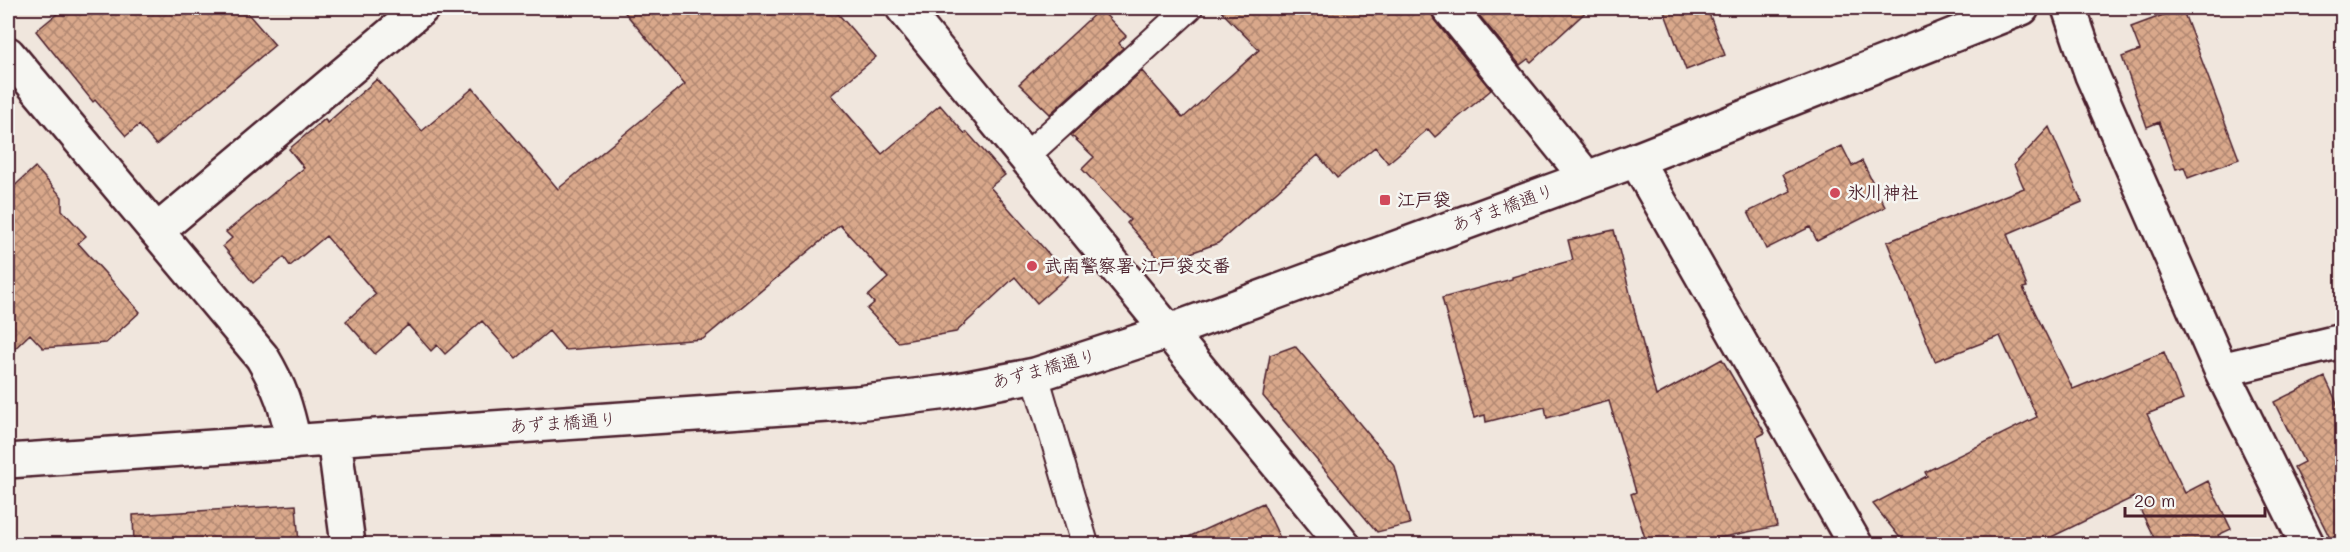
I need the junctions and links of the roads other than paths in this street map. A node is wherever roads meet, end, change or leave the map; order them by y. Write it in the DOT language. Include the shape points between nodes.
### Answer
graph roads {
  1 [pos="422,8"];
  2 [pos="903,8"];
  3 [pos="1189,8"];
  4 [pos="1449,8"];
  5 [pos="2022,8"];
  6 [pos="2069,8"];
  7 [pos="8,54"];
  8 [pos="1026,156"];
  9 [pos="1636,159"];
  10 [pos="1586,177"];
  11 [pos="157,231"];
  12 [pos="1170,331"];
  13 [pos="2343,341"];
  14 [pos="2221,370"];
  15 [pos="1035,375"];
  16 [pos="334,439"];
  17 [pos="294,442"];
  18 [pos="8,461"];
  19 [pos="348,544"];
  20 [pos="1085,544"];
  21 [pos="1343,544"];
  22 [pos="1855,544"];
  23 [pos="2307,544"];
  1 -- 11 [label="street"];
  2 -- 8 [label="street"];
  3 -- 8 [label="lane"];
  4 -- 10 [label="street"];
  5 -- 9 [label="street, あずま橋通り"];
  6 -- 14 [label="street" via="2092,75"];
  7 -- 11 [label="street"];
  8 -- 12 [label="street"];
  9 -- 10 [label="street, あずま橋通り"];
  9 -- 22 [label="street"];
  10 -- 12 [label="street, あずま橋通り"];
  11 -- 17 [label="street" via="262,357 286,405"];
  12 -- 15 [label="street, あずま橋通り"];
  12 -- 21 [label="street"];
  13 -- 14 [label="street"];
  14 -- 23 [label="street"];
  15 -- 16 [label="street, あずま橋通り" via="948,393 857,403"];
  15 -- 20 [label="lane"];
  16 -- 17 [label="street, あずま橋通り"];
  16 -- 19 [label="street"];
  17 -- 18 [label="street, あずま橋通り"];
}
